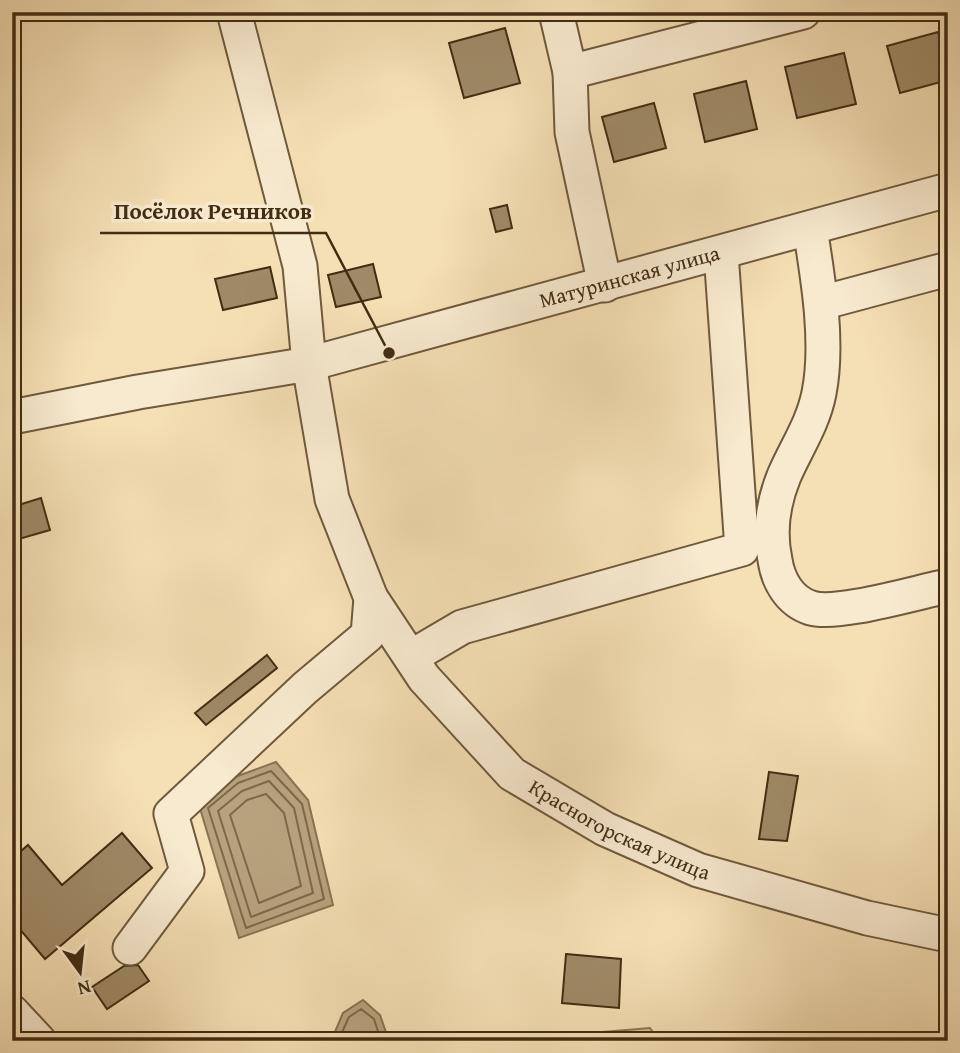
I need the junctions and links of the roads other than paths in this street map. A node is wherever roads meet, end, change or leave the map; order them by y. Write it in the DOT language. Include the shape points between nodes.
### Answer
graph roads {
  1 [pos="234,12"];
  2 [pos="555,12"];
  3 [pos="803,12"];
  4 [pos="711,24"];
  5 [pos="570,72"];
  6 [pos="948,190"];
  7 [pos="810,228"];
  8 [pos="721,253"];
  9 [pos="948,268"];
  10 [pos="606,285"];
  11 [pos="821,303"];
  12 [pos="309,364"];
  13 [pos="12,417"];
  14 [pos="948,586"];
  15 [pos="371,598"];
  16 [pos="411,657"];
  17 [pos="948,934"];
  18 [pos="130,948"];
  19 [pos="12,1012"];
  20 [pos="39,1041"];
  1 -- 12 [label="street" via="299,266"];
  2 -- 5 [label="street"];
  3 -- 4 [label="street"];
  4 -- 5 [label="street"];
  5 -- 10 [label="street" via="572,132"];
  6 -- 7 [label="street, Матуринская улица"];
  7 -- 8 [label="street, Матуринская улица"];
  7 -- 11 [label="street"];
  8 -- 10 [label="street, Матуринская улица"];
  8 -- 16 [label="street" via="742,549 462,627"];
  9 -- 11 [label="street"];
  10 -- 12 [label="street, Матуринская улица"];
  11 -- 14 [label="street" via="820,390 773,514 778,576 789,594 811,608 835,609"];
  12 -- 13 [label="street, Матуринская улица"];
  12 -- 15 [label="street" via="332,499"];
  15 -- 16 [label="street, Красногорская улица"];
  15 -- 18 [label="street" via="368,635 172,814 187,871"];
  16 -- 17 [label="street, Красногорская улица" via="512,774 605,829 698,870 867,918"];
  19 -- 20 [label="street"];
}
